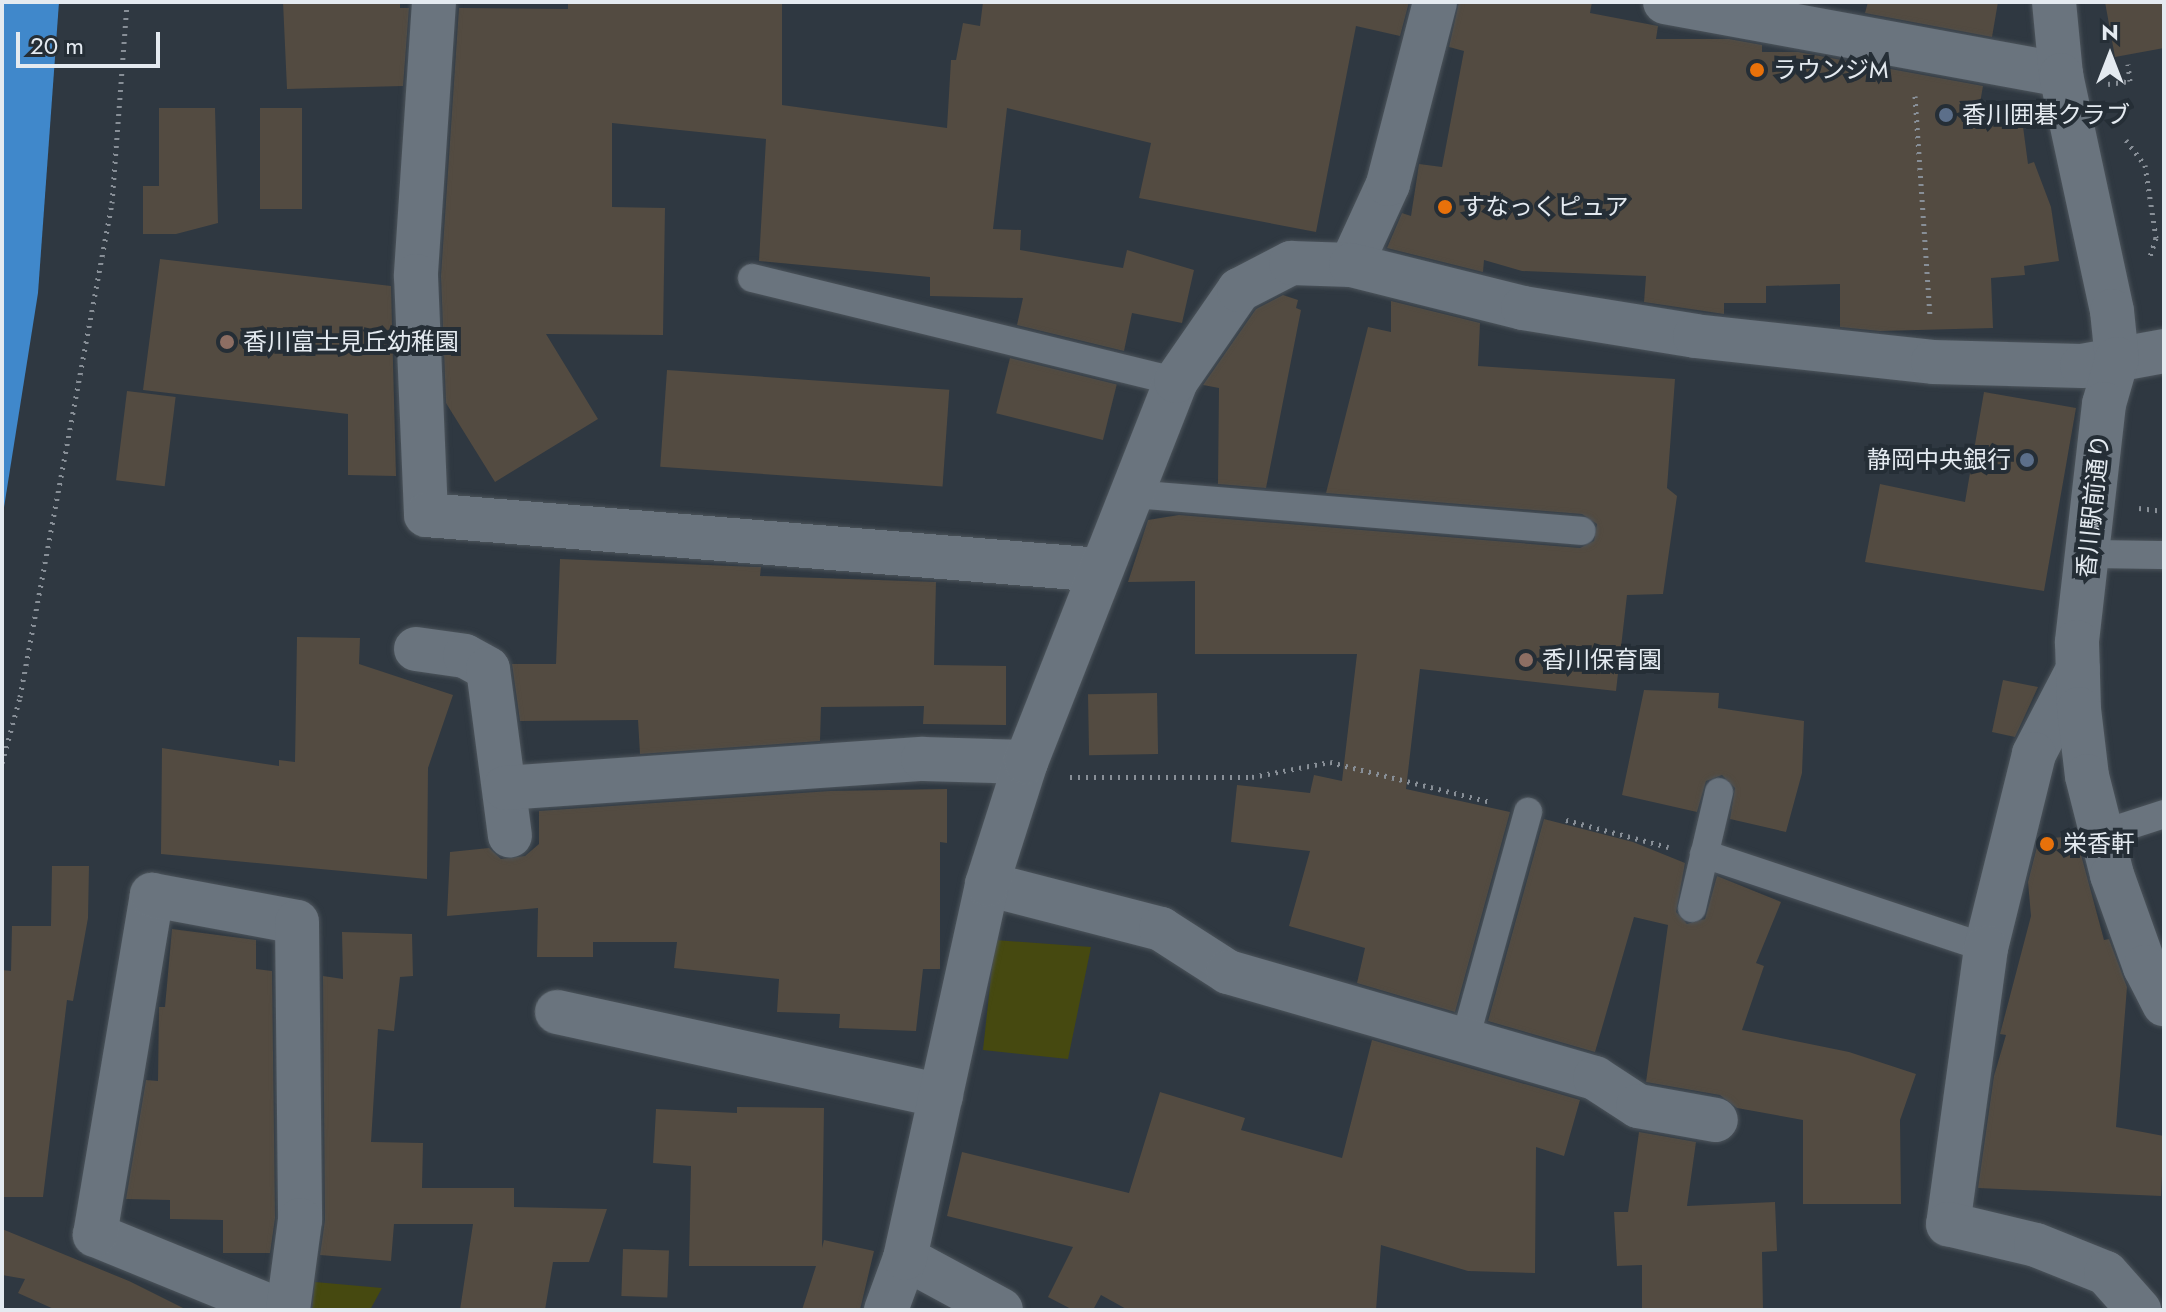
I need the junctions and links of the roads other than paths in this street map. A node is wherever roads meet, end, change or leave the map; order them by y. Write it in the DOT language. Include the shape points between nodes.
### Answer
graph roads {
  1 [pos="434,2"];
  2 [pos="1435,2"];
  3 [pos="1665,2"];
  4 [pos="2054,2"];
  5 [pos="2077,81"];
  6 [pos="1351,265"];
  7 [pos="752,278"];
  8 [pos="2164,351"];
  9 [pos="2117,359"];
  10 [pos="1176,381"];
  11 [pos="1133,494"];
  12 [pos="1581,531"];
  13 [pos="2089,554"];
  14 [pos="2164,555"];
  15 [pos="1101,570"];
  16 [pos="416,649"];
  17 [pos="2078,669"];
  18 [pos="1024,769"];
  19 [pos="505,788"];
  20 [pos="1719,792"];
  21 [pos="1528,812"];
  22 [pos="2164,814"];
  23 [pos="2102,834"];
  24 [pos="510,836"];
  25 [pos="1704,854"];
  26 [pos="987,884"];
  27 [pos="1692,908"];
  28 [pos="1986,948"];
  29 [pos="2164,1004"];
  30 [pos="557,1012"];
  31 [pos="1464,1043"];
  32 [pos="941,1096"];
  33 [pos="1716,1120"];
  34 [pos="905,1258"];
  35 [pos="279,1310"];
  36 [pos="288,1310"];
  37 [pos="886,1310"];
  38 [pos="1001,1310"];
  39 [pos="2139,1310"];
  1 -- 15 [label="street" via="416,276 426,515"];
  2 -- 6 [label="street" via="1388,184"];
  3 -- 5 [label="street"];
  4 -- 5 [label="street, 香川駅前通り"];
  5 -- 9 [label="street, 香川駅前通り"];
  6 -- 9 [label="street" via="1523,308 1695,336 1933,362 2082,366"];
  6 -- 10 [label="street" via="1291,263 1239,290"];
  7 -- 10 [label="lane"];
  8 -- 9 [label="street"];
  9 -- 13 [label="street, 香川駅前通り" via="2104,404"];
  10 -- 11 [label="street"];
  11 -- 12 [label="lane"];
  11 -- 15 [label="street"];
  13 -- 14 [label="lane"];
  13 -- 17 [label="street, 香川駅前通り"];
  15 -- 18 [label="street"];
  16 -- 19 [label="street" via="465,656 488,669"];
  17 -- 23 [label="street, 香川駅前通り" via="2087,776"];
  17 -- 28 [label="street" via="2034,754"];
  18 -- 19 [label="street" via="923,759"];
  18 -- 26 [label="street"];
  19 -- 24 [label="street"];
  20 -- 25 [label="lane"];
  21 -- 31 [label="lane"];
  22 -- 23 [label="lane"];
  23 -- 29 [label="street, 香川駅前通り" via="2145,967"];
  25 -- 27 [label="lane"];
  25 -- 28 [label="lane"];
  26 -- 31 [label="street" via="1161,929 1228,972"];
  26 -- 32 [label="street"];
  28 -- 39 [label="street" via="1948,1224 2036,1245 2106,1273"];
  30 -- 32 [label="street"];
  31 -- 33 [label="street" via="1595,1078 1638,1106"];
  32 -- 34 [label="street"];
  34 -- 37 [label="street"];
  34 -- 38 [label="street"];
  35 -- 36 [label="street" via="95,1235 152,895 297,922 300,1220"];
}
